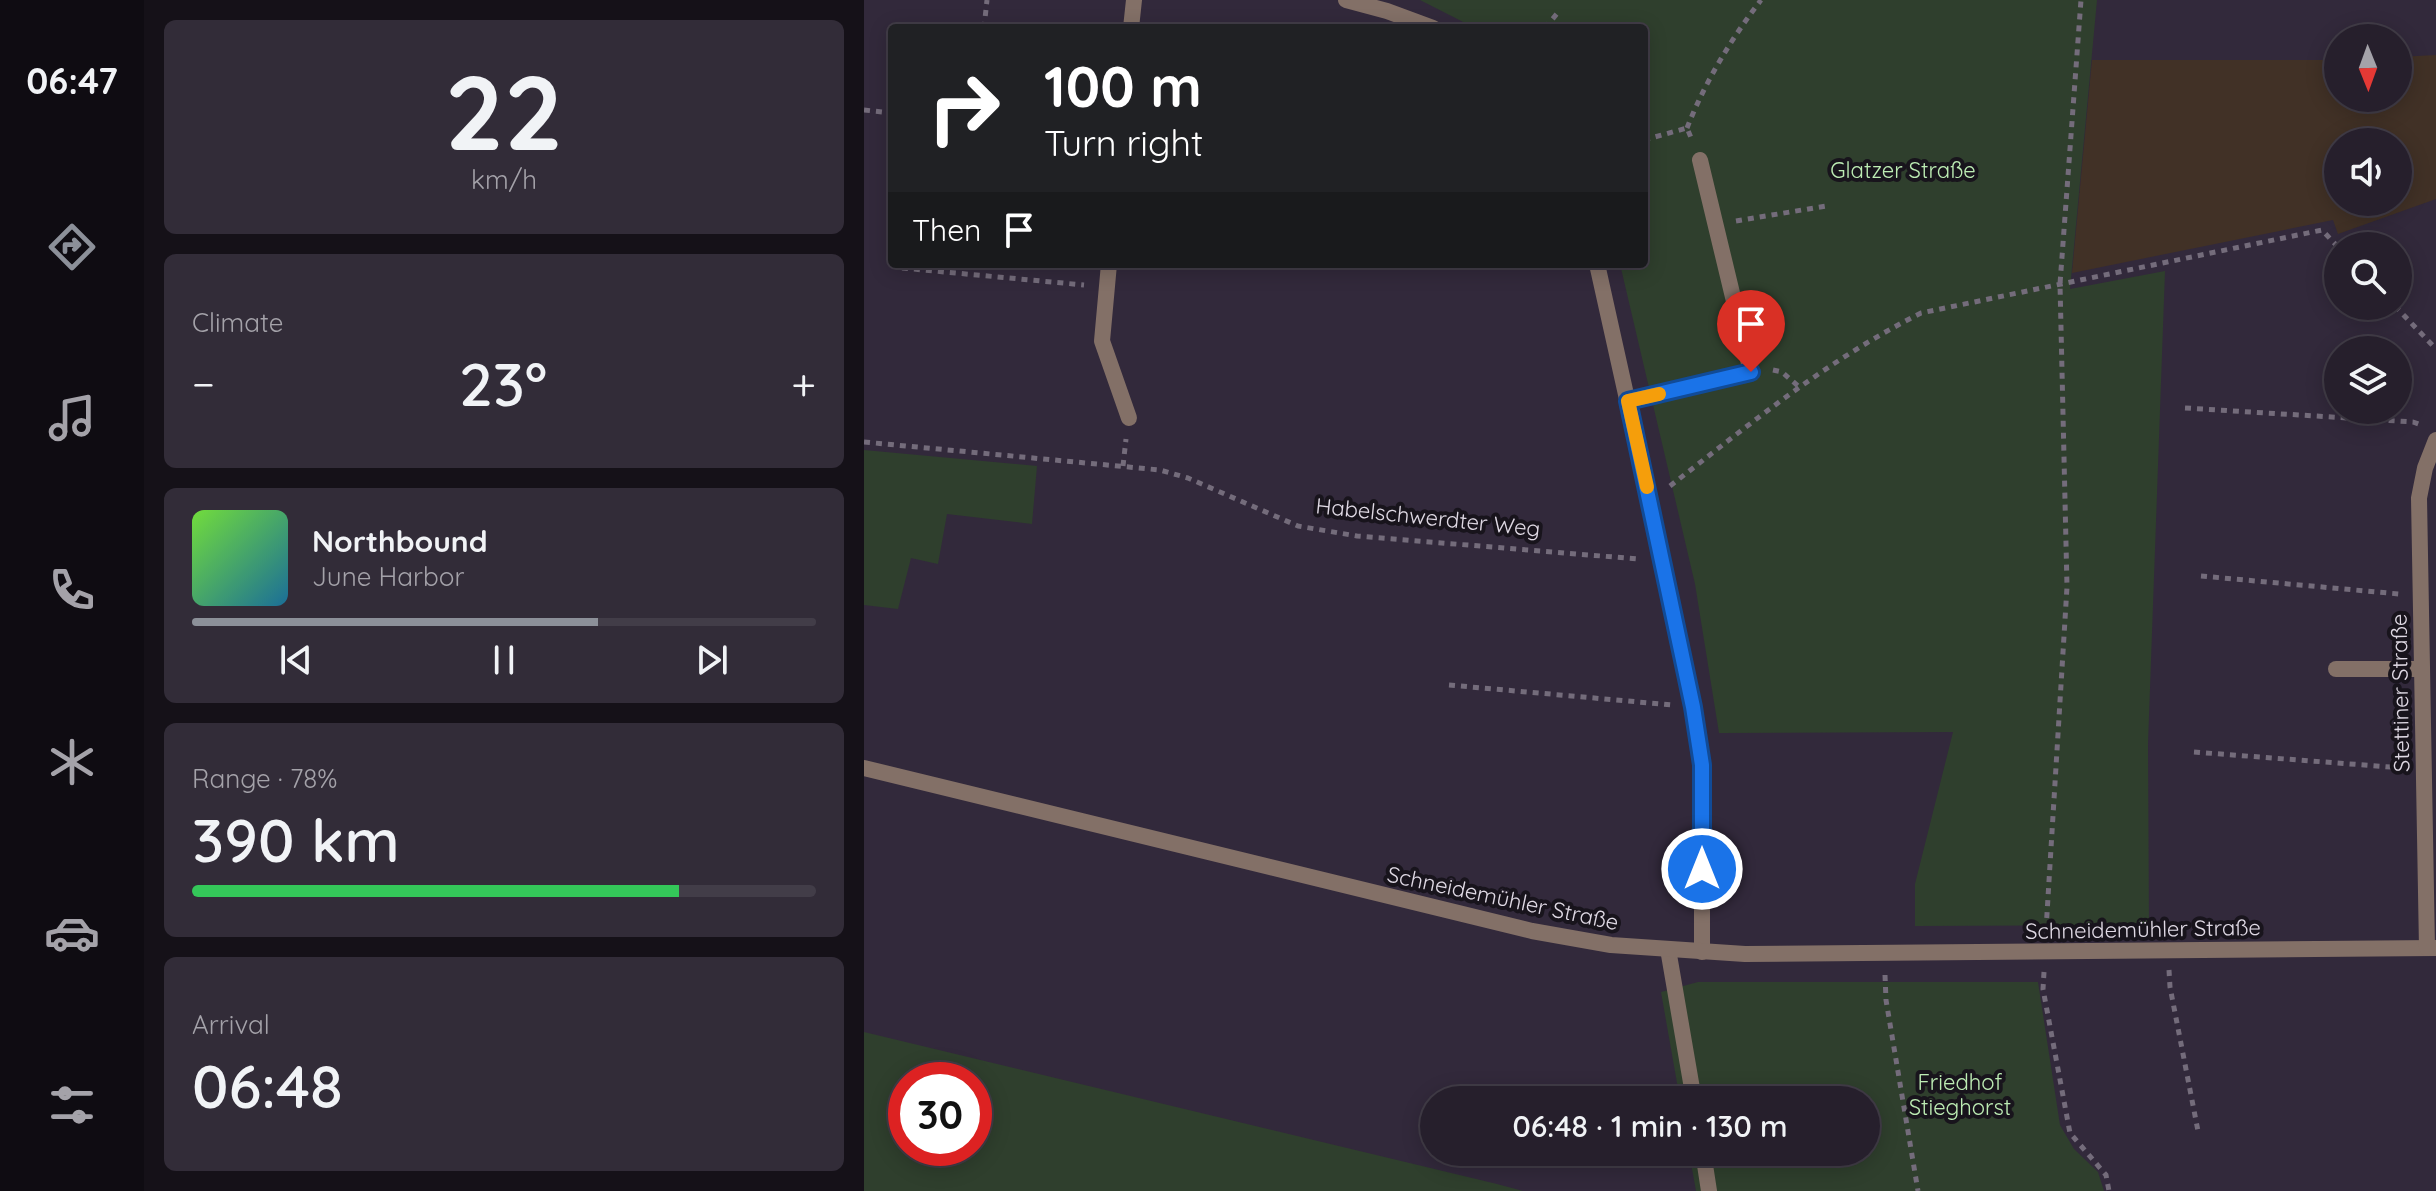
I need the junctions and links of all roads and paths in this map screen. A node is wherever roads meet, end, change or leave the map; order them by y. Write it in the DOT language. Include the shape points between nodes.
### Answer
graph roads {
  1 [pos="987,0"];
  2 [pos="1134,0"];
  3 [pos="1346,0"];
  4 [pos="1761,0"];
  5 [pos="2081,0"];
  6 [pos="1560,10"];
  7 [pos="984,24"];
  8 [pos="1131,24"];
  9 [pos="1422,24"];
  10 [pos="1548,24"];
  11 [pos="864,110"];
  12 [pos="888,113"];
  13 [pos="1687,128"];
  14 [pos="1648,139"];
  15 [pos="1700,160"];
  16 [pos="1826,206"];
  17 [pos="1715,225"];
  18 [pos="2324,232"];
  19 [pos="902,268"];
  20 [pos="1109,268"];
  21 [pos="1598,268"];
  22 [pos="2060,284"];
  23 [pos="1107,287"];
  24 [pos="2408,320"];
  25 [pos="2436,349"];
  26 [pos="1628,401"];
  27 [pos="2185,408"];
  28 [pos="1129,418"];
  29 [pos="2425,427"];
  30 [pos="2436,440"];
  31 [pos="864,442"];
  32 [pos="1650,501"];
  33 [pos="1663,561"];
  34 [pos="2201,576"];
  35 [pos="2420,596"];
  36 [pos="2336,669"];
  37 [pos="2422,669"];
  38 [pos="1449,685"];
  39 [pos="1693,707"];
  40 [pos="2429,709"];
  41 [pos="2194,752"];
  42 [pos="864,768"];
  43 [pos="2424,770"];
  44 [pos="2431,948"];
  45 [pos="1668,949"];
  46 [pos="2169,951"];
  47 [pos="1702,952"];
  48 [pos="1883,952"];
  49 [pos="2044,952"];
  50 [pos="1692,1086"];
  51 [pos="2198,1131"];
  52 [pos="1705,1166"];
  53 [pos="1709,1191"];
  54 [pos="1918,1191"];
  55 [pos="2109,1191"];
  1 -- 7 [label="path"];
  2 -- 8 [label="street"];
  3 -- 9 [label="street"];
  4 -- 13 [label="path" via="1717,67"];
  5 -- 22 [label="path"];
  6 -- 10 [label="path"];
  11 -- 12 [label="path"];
  13 -- 14 [label="path"];
  13 -- 15 [label="path"];
  15 -- 17 [label="street"];
  16 -- 17 [label="path"];
  17 -- 26 [label="street" via="1751,372"];
  18 -- 22 [label="path"];
  19 -- 23 [label="path"];
  20 -- 23 [label="street"];
  21 -- 26 [label="street"];
  22 -- 32 [label="path" via="1921,313 1874,336 1798,386"];
  22 -- 49 [label="path" via="2067,587"];
  23 -- 28 [label="street" via="1102,341"];
  24 -- 25 [label="path"];
  26 -- 32 [label="street"];
  27 -- 29 [label="path" via="2413,422"];
  30 -- 35 [label="street, Stettiner Straße" via="2419,498"];
  31 -- 33 [label="path, Habelschwerdter Weg" via="961,456 1160,470 1298,526 1357,536"];
  32 -- 33 [label="street"];
  33 -- 39 [label="street"];
  34 -- 35 [label="path"];
  35 -- 37 [label="street, Stettiner Straße"];
  36 -- 37 [label="street"];
  37 -- 40 [label="street, Stettiner Straße"];
  38 -- 39 [label="path"];
  39 -- 47 [label="street" via="1702,775"];
  40 -- 43 [label="street, Stettiner Straße"];
  41 -- 43 [label="path"];
  42 -- 45 [label="street, Schneidemühler Straße" via="1532,931"];
  43 -- 44 [label="street, Stettiner Straße"];
  44 -- 46 [label="street, Schneidemühler Straße"];
  45 -- 47 [label="street, Schneidemühler Straße"];
  45 -- 50 [label="street"];
  46 -- 49 [label="street, Schneidemühler Straße"];
  46 -- 51 [label="path" via="2170,987"];
  47 -- 48 [label="street, Schneidemühler Straße"];
  48 -- 49 [label="street, Schneidemühler Straße"];
  48 -- 54 [label="path"];
  49 -- 55 [label="path" via="2043,989 2070,1133 2106,1175"];
  52 -- 53 [label="street"];
}
